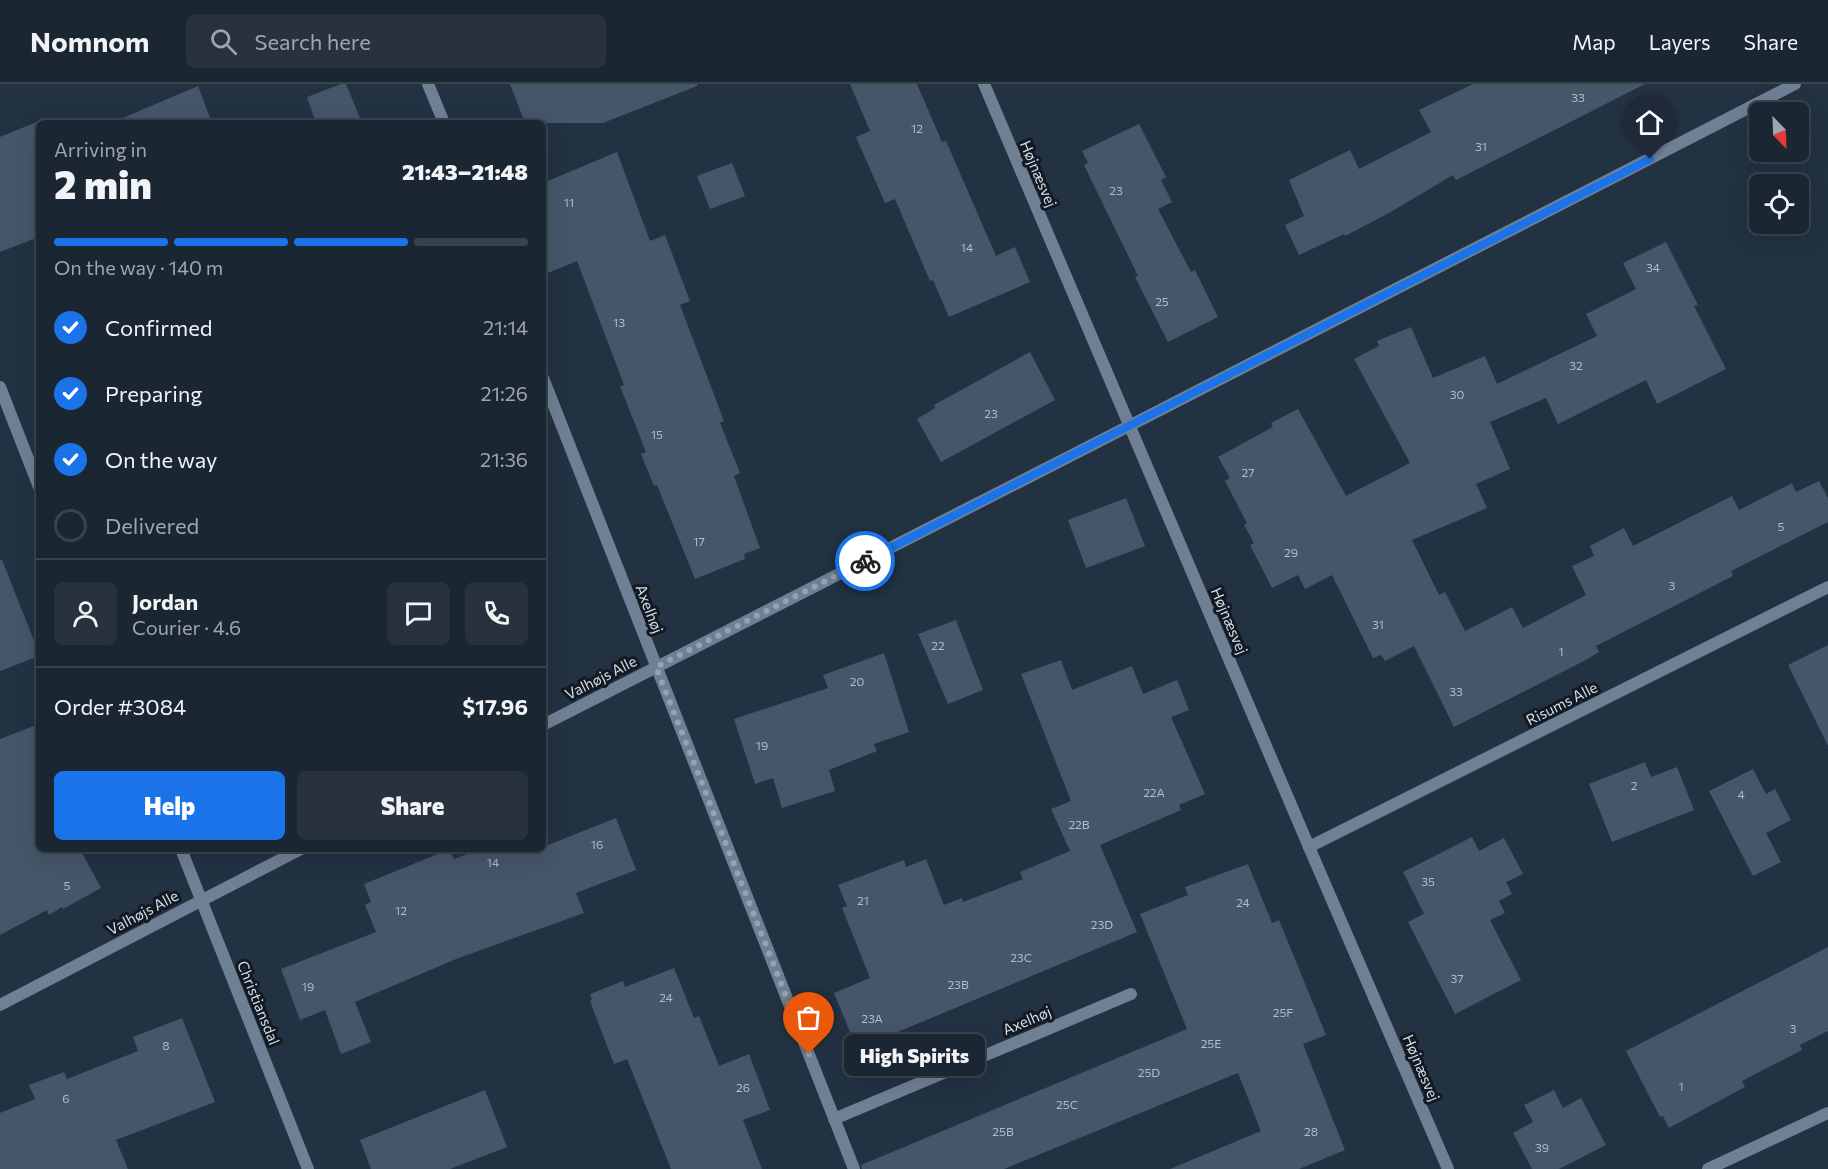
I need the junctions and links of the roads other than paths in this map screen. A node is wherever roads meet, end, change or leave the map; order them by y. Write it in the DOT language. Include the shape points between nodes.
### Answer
graph roads {
  1 [pos="428,84"];
  2 [pos="984,84"];
  3 [pos="1795,84"];
  4 [pos="443,120"];
  5 [pos="546,386"];
  6 [pos="0,387"];
  7 [pos="1129,426"];
  8 [pos="36,479"];
  9 [pos="1828,587"];
  10 [pos="656,667"];
  11 [pos="546,723"];
  12 [pos="1309,847"];
  13 [pos="182,852"];
  14 [pos="295,852"];
  15 [pos="201,900"];
  16 [pos="1131,994"];
  17 [pos="0,1005"];
  18 [pos="1828,1113"];
  19 [pos="834,1119"];
  20 [pos="308,1169"];
  21 [pos="854,1169"];
  22 [pos="1448,1169"];
  23 [pos="1708,1169"];
  1 -- 4 [label="street"];
  2 -- 7 [label="street, Højnæsvej"];
  3 -- 7 [label="street, Valhøjs Alle"];
  5 -- 10 [label="street, Axelhøj"];
  6 -- 8 [label="street"];
  7 -- 10 [label="street, Valhøjs Alle"];
  7 -- 12 [label="street, Højnæsvej"];
  9 -- 12 [label="street, Risums Alle"];
  10 -- 11 [label="street, Valhøjs Alle"];
  10 -- 19 [label="street, Axelhøj"];
  12 -- 22 [label="street, Højnæsvej"];
  13 -- 15 [label="street, Christiansdal"];
  14 -- 15 [label="street, Valhøjs Alle"];
  15 -- 17 [label="street, Valhøjs Alle"];
  15 -- 20 [label="street, Christiansdal"];
  16 -- 19 [label="street, Axelhøj"];
  18 -- 23 [label="street"];
  19 -- 21 [label="street, Axelhøj"];
}
